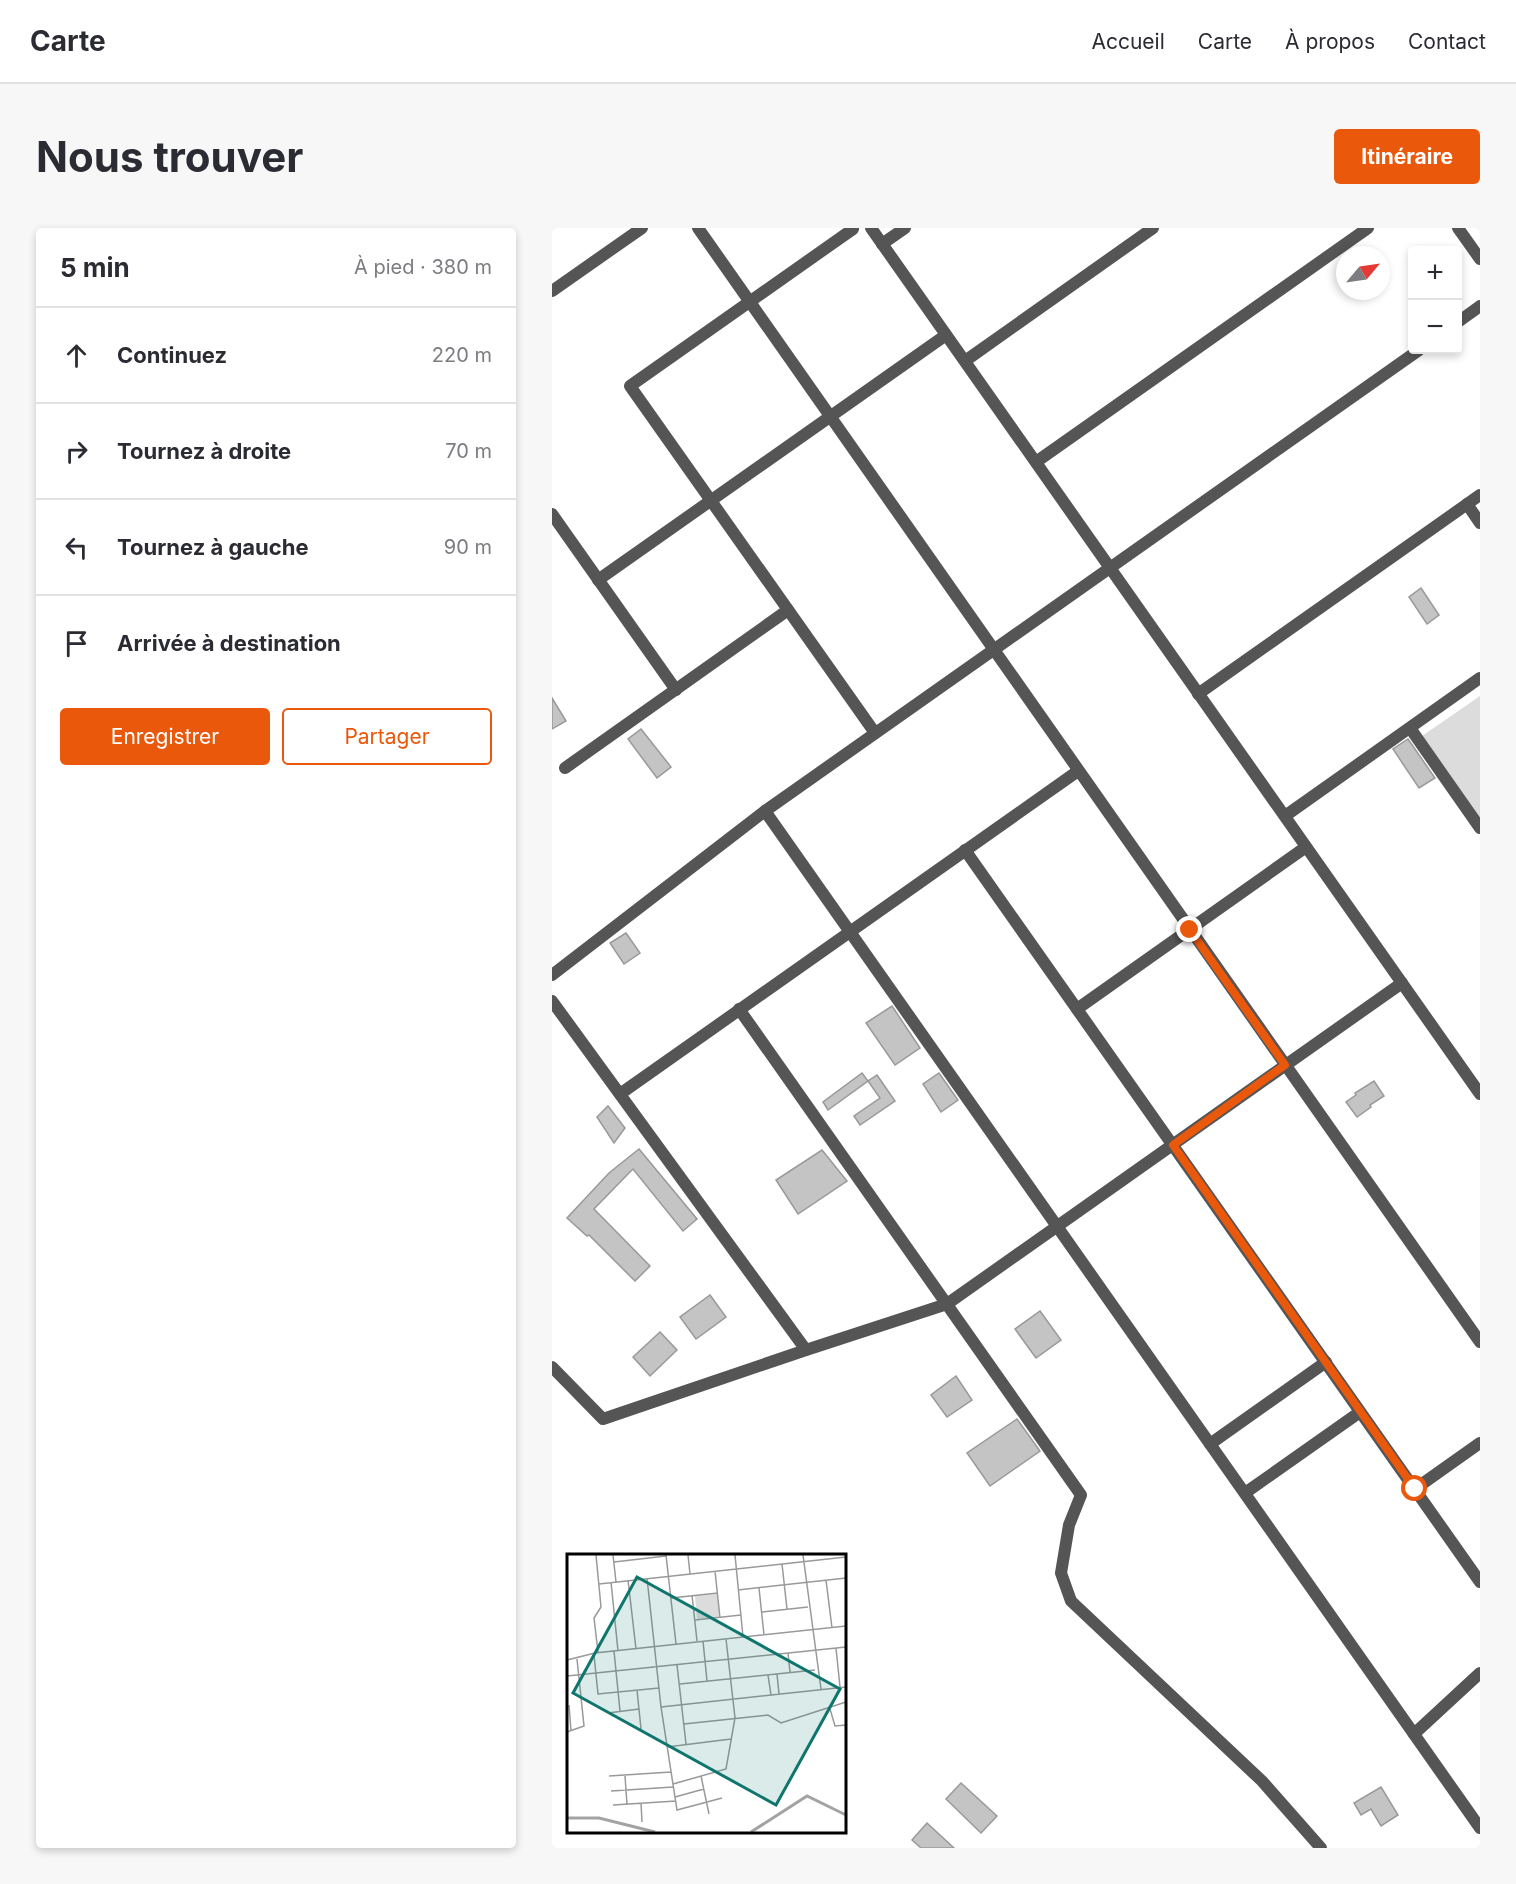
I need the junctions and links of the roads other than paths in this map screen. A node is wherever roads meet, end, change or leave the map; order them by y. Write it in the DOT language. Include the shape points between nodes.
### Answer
graph roads {
  1 [pos="642,228"];
  2 [pos="698,228"];
  3 [pos="854,228"];
  4 [pos="871,228"];
  5 [pos="905,228"];
  6 [pos="1153,228"];
  7 [pos="1368,228"];
  8 [pos="1458,228"];
  9 [pos="882,244"];
  10 [pos="1480,259"];
  11 [pos="552,291"];
  12 [pos="749,302"];
  13 [pos="1480,306"];
  14 [pos="1462,319"];
  15 [pos="946,335"];
  16 [pos="1413,354"];
  17 [pos="964,361"];
  18 [pos="829,417"];
  19 [pos="1036,462"];
  20 [pos="1480,495"];
  21 [pos="711,501"];
  22 [pos="1467,504"];
  23 [pos="552,514"];
  24 [pos="1480,523"];
  25 [pos="1110,568"];
  26 [pos="598,580"];
  27 [pos="788,610"];
  28 [pos="993,650"];
  29 [pos="1480,678"];
  30 [pos="676,690"];
  31 [pos="1198,694"];
  32 [pos="1410,728"];
  33 [pos="875,733"];
  34 [pos="565,768"];
  35 [pos="1078,771"];
  36 [pos="765,811"];
  37 [pos="1285,816"];
  38 [pos="1480,828"];
  39 [pos="1306,847"];
  40 [pos="965,850"];
  41 [pos="1190,930"];
  42 [pos="850,932"];
  43 [pos="552,975"];
  44 [pos="1402,983"];
  45 [pos="552,1001"];
  46 [pos="739,1009"];
  47 [pos="1077,1009"];
  48 [pos="1285,1065"];
  49 [pos="1476,1079"];
  50 [pos="620,1094"];
  51 [pos="1480,1094"];
  52 [pos="1173,1145"];
  53 [pos="1057,1226"];
  54 [pos="947,1304"];
  55 [pos="1480,1342"];
  56 [pos="806,1350"];
  57 [pos="1326,1362"];
  58 [pos="552,1367"];
  59 [pos="1360,1412"];
  60 [pos="1480,1443"];
  61 [pos="1210,1444"];
  62 [pos="1415,1489"];
  63 [pos="1245,1493"];
  64 [pos="1480,1582"];
  65 [pos="1480,1673"];
  66 [pos="1414,1734"];
  67 [pos="1480,1828"];
  68 [pos="1321,1848"];
  1 -- 11 [label="street"];
  2 -- 12 [label="street"];
  3 -- 12 [label="street"];
  4 -- 9 [label="street"];
  5 -- 9 [label="street"];
  6 -- 17 [label="street"];
  7 -- 19 [label="street"];
  8 -- 10 [label="street"];
  9 -- 15 [label="street"];
  12 -- 18 [label="street"];
  12 -- 21 [label="street" via="630,386"];
  13 -- 14 [label="street"];
  15 -- 17 [label="street"];
  15 -- 18 [label="street"];
  16 -- 25 [label="street"];
  17 -- 19 [label="street"];
  18 -- 21 [label="street"];
  18 -- 28 [label="street"];
  19 -- 25 [label="street"];
  20 -- 22 [label="street"];
  21 -- 26 [label="street"];
  21 -- 27 [label="street"];
  22 -- 24 [label="street"];
  22 -- 31 [label="street"];
  23 -- 26 [label="street"];
  25 -- 28 [label="street"];
  25 -- 31 [label="street"];
  26 -- 30 [label="street"];
  27 -- 30 [label="street"];
  27 -- 33 [label="street"];
  28 -- 33 [label="street"];
  28 -- 35 [label="street"];
  29 -- 32 [label="street"];
  30 -- 34 [label="street"];
  31 -- 37 [label="street"];
  32 -- 37 [label="street"];
  32 -- 38 [label="street"];
  33 -- 36 [label="street"];
  35 -- 40 [label="street"];
  35 -- 41 [label="street"];
  36 -- 42 [label="street"];
  36 -- 43 [label="street"];
  37 -- 39 [label="street"];
  39 -- 41 [label="street"];
  39 -- 44 [label="street"];
  40 -- 42 [label="street"];
  40 -- 47 [label="street"];
  41 -- 47 [label="street"];
  41 -- 48 [label="street"];
  42 -- 46 [label="street"];
  42 -- 53 [label="street"];
  44 -- 48 [label="street"];
  44 -- 49 [label="street"];
  45 -- 50 [label="street"];
  46 -- 50 [label="street"];
  46 -- 54 [label="street"];
  47 -- 52 [label="street"];
  48 -- 52 [label="street"];
  48 -- 55 [label="street"];
  49 -- 51 [label="street"];
  50 -- 56 [label="street"];
  52 -- 53 [label="street"];
  52 -- 57 [label="street"];
  53 -- 54 [label="street"];
  53 -- 61 [label="street"];
  54 -- 56 [label="street"];
  54 -- 68 [label="street" via="1081,1496 1069,1525 1060,1573 1071,1601 1262,1781"];
  56 -- 58 [label="street" via="603,1419"];
  57 -- 59 [label="street"];
  57 -- 61 [label="street"];
  59 -- 62 [label="street"];
  59 -- 63 [label="street"];
  60 -- 62 [label="street"];
  61 -- 63 [label="street"];
  62 -- 64 [label="street"];
  63 -- 66 [label="street"];
  65 -- 66 [label="street"];
  66 -- 67 [label="street"];
}
